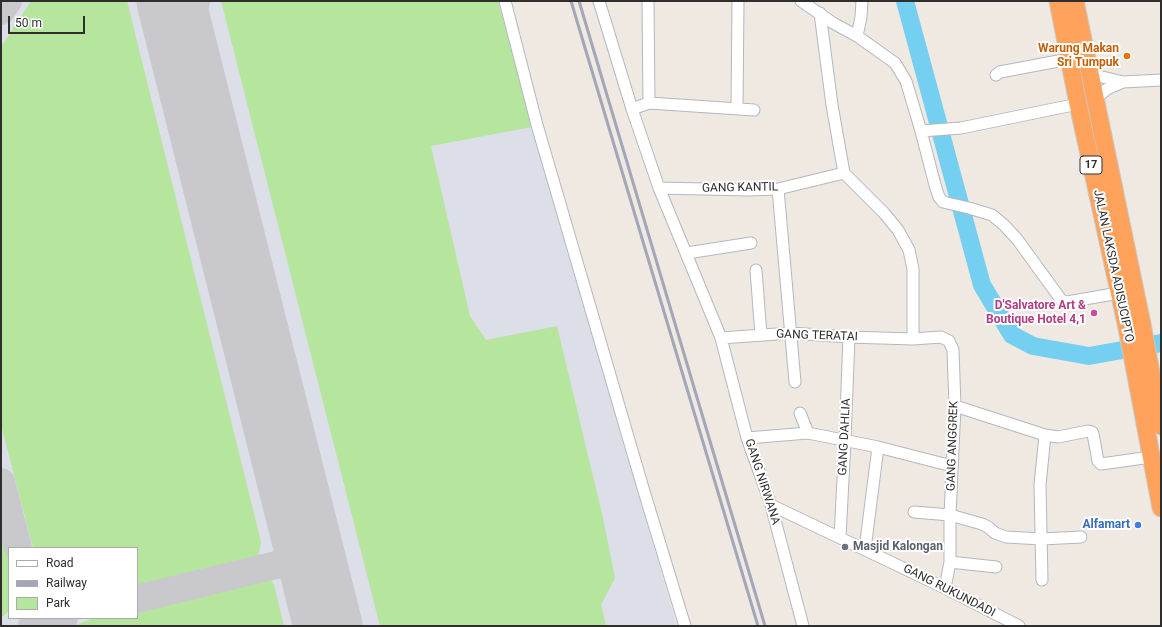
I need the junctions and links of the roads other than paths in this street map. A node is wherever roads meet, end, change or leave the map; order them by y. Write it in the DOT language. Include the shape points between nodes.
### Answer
graph roads {
  1 [pos="505,1"];
  2 [pos="600,1"];
  3 [pos="648,1"];
  4 [pos="738,1"];
  5 [pos="801,1"];
  6 [pos="862,1"];
  7 [pos="1058,1"];
  8 [pos="1075,1"];
  9 [pos="820,13"];
  10 [pos="857,36"];
  11 [pos="1070,59"];
  12 [pos="1090,74"];
  13 [pos="996,75"];
  14 [pos="1161,80"];
  15 [pos="1123,82"];
  16 [pos="1095,99"];
  17 [pos="649,103"];
  18 [pos="1078,104"];
  19 [pos="632,109"];
  20 [pos="737,109"];
  21 [pos="754,110"];
  22 [pos="921,131"];
  23 [pos="844,173"];
  24 [pos="659,188"];
  25 [pos="778,189"];
  26 [pos="751,243"];
  27 [pos="686,253"];
  28 [pos="756,270"];
  29 [pos="1119,294"];
  30 [pos="1135,326"];
  31 [pos="791,333"];
  32 [pos="761,335"];
  33 [pos="721,338"];
  34 [pos="849,338"];
  35 [pos="913,339"];
  36 [pos="1145,380"];
  37 [pos="795,382"];
  38 [pos="955,406"];
  39 [pos="800,413"];
  40 [pos="1161,426"];
  41 [pos="808,433"];
  42 [pos="1045,435"];
  43 [pos="748,438"];
  44 [pos="845,441"];
  45 [pos="878,447"];
  46 [pos="1151,457"];
  47 [pos="952,466"];
  48 [pos="771,505"];
  49 [pos="1161,508"];
  50 [pos="914,512"];
  51 [pos="950,515"];
  52 [pos="840,537"];
  53 [pos="1081,538"];
  54 [pos="1042,539"];
  55 [pos="865,549"];
  56 [pos="950,562"];
  57 [pos="996,567"];
  58 [pos="1042,580"];
  59 [pos="945,588"];
  60 [pos="685,626"];
  61 [pos="803,626"];
  62 [pos="1019,626"];
  1 -- 60 [label="street" via="538,125"];
  2 -- 19 [label="street, GANG NIRWANA"];
  3 -- 17 [label="street"];
  4 -- 20 [label="street"];
  5 -- 9 [label="street"];
  6 -- 10 [label="street"];
  7 -- 11 [label="highway, JALAN LAKSDA ADISUCIPTO / 17"];
  8 -- 12 [label="highway, JALAN LAKSDA ADISUCIPTO / 17"];
  9 -- 10 [label="street" via="832,23"];
  9 -- 23 [label="street"];
  10 -- 22 [label="street" via="895,63 906,81"];
  11 -- 13 [label="street" via="1004,71"];
  11 -- 18 [label="highway, JALAN LAKSDA ADISUCIPTO / 17"];
  12 -- 15 [label="street"];
  12 -- 16 [label="highway, JALAN LAKSDA ADISUCIPTO / 17"];
  14 -- 15 [label="street"];
  15 -- 16 [label="street"];
  16 -- 30 [label="highway, JALAN LAKSDA ADISUCIPTO / 17"];
  17 -- 19 [label="street"];
  17 -- 20 [label="street"];
  18 -- 22 [label="street" via="961,128"];
  18 -- 29 [label="highway, JALAN LAKSDA ADISUCIPTO / 17"];
  19 -- 24 [label="street, GANG NIRWANA"];
  20 -- 21 [label="street"];
  22 -- 29 [label="street" via="939,198 943,202 992,216 1004,225 1062,301"];
  23 -- 25 [label="street, GANG KANTIL"];
  23 -- 35 [label="street" via="884,213 898,230 909,250 913,269"];
  24 -- 25 [label="street, GANG KANTIL"];
  24 -- 27 [label="street, GANG NIRWANA"];
  25 -- 31 [label="street"];
  26 -- 27 [label="street"];
  27 -- 33 [label="street, GANG NIRWANA"];
  28 -- 32 [label="street"];
  29 -- 30 [label="highway, JALAN LAKSDA ADISUCIPTO / 17"];
  30 -- 36 [label="highway, JALAN LAKSDA ADISUCIPTO / 17"];
  31 -- 32 [label="street, GANG TERATAI"];
  31 -- 34 [label="street, GANG TERATAI"];
  31 -- 37 [label="street"];
  32 -- 33 [label="street, GANG TERATAI"];
  33 -- 43 [label="street, GANG NIRWANA"];
  34 -- 35 [label="street, GANG TERATAI"];
  34 -- 44 [label="street, GANG DAHLIA"];
  35 -- 38 [label="street, GANG ANGGREK" via="941,337 949,341 953,350"];
  36 -- 40 [label="highway, JALAN LAKSDA ADISUCIPTO / 17"];
  36 -- 46 [label="highway, JALAN LAKSDA ADISUCIPTO / 17"];
  38 -- 42 [label="street"];
  38 -- 47 [label="street, GANG ANGGREK"];
  39 -- 41 [label="street"];
  41 -- 43 [label="street"];
  41 -- 44 [label="street"];
  42 -- 46 [label="street" via="1058,437 1088,430 1092,432 1098,461 1101,464"];
  42 -- 54 [label="street" via="1040,485"];
  43 -- 48 [label="street, GANG NIRWANA"];
  44 -- 45 [label="street"];
  44 -- 52 [label="street, GANG DAHLIA"];
  45 -- 47 [label="street"];
  45 -- 55 [label="street"];
  46 -- 49 [label="highway, JALAN LAKSDA ADISUCIPTO / 17"];
  47 -- 51 [label="street, GANG ANGGREK"];
  48 -- 52 [label="street, GANG RUKUNDADI"];
  48 -- 61 [label="street, GANG NIRWANA"];
  50 -- 51 [label="street"];
  51 -- 54 [label="street" via="988,527 999,536"];
  51 -- 56 [label="street, GANG ANGGREK"];
  52 -- 55 [label="street, GANG RUKUNDADI"];
  53 -- 54 [label="street"];
  54 -- 58 [label="street"];
  55 -- 59 [label="street, GANG RUKUNDADI"];
  56 -- 57 [label="street"];
  56 -- 59 [label="street, GANG ANGGREK"];
  59 -- 62 [label="street, GANG RUKUNDADI"];
}
